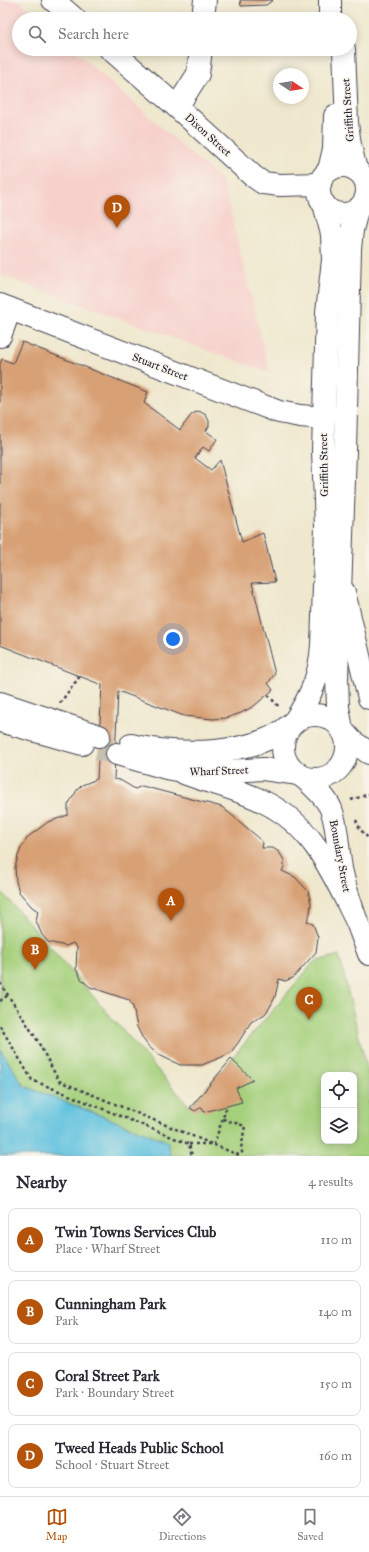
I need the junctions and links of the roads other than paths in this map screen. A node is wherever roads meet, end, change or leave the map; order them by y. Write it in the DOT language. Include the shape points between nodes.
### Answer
graph roads {
  1 [pos="53,0"];
  2 [pos="205,0"];
  3 [pos="330,0"];
  4 [pos="342,0"];
  5 [pos="67,12"];
  6 [pos="204,12"];
  7 [pos="330,12"];
  8 [pos="343,12"];
  9 [pos="118,56"];
  10 [pos="200,56"];
  11 [pos="332,56"];
  12 [pos="344,56"];
  13 [pos="177,107"];
  14 [pos="356,170"];
  15 [pos="324,186"];
  16 [pos="368,189"];
  17 [pos="357,210"];
  18 [pos="5,307"];
  19 [pos="0,336"];
  20 [pos="346,402"];
  21 [pos="324,418"];
  22 [pos="340,569"];
  23 [pos="369,698"];
  24 [pos="0,703"];
  25 [pos="291,718"];
  26 [pos="0,721"];
  27 [pos="343,731"];
  28 [pos="108,745"];
  29 [pos="369,753"];
  30 [pos="176,770"];
  31 [pos="301,776"];
  32 [pos="363,918"];
  33 [pos="369,954"];
  1 -- 5 [label="main road"];
  2 -- 6 [label="main road"];
  3 -- 7 [label="main road"];
  4 -- 8 [label="main road"];
  9 -- 13 [label="main road, Dixon Street"];
  10 -- 13 [label="main road" via="198,74"];
  11 -- 15 [label="main road, Griffith Street" via="335,137 333,157"];
  12 -- 14 [label="main road, Griffith Street" via="347,123"];
  13 -- 15 [label="main road, Dixon Street" via="263,184"];
  14 -- 15 [label="main road" via="343,166"];
  14 -- 16 [label="main road" via="365,179"];
  15 -- 17 [label="main road" via="329,209 340,214"];
  15 -- 21 [label="main road, Griffith Street" via="332,234 333,260 327,312"];
  16 -- 17 [label="main road" via="364,202"];
  17 -- 20 [label="main road, Griffith Street" via="350,249"];
  18 -- 19 [label="main road"];
  18 -- 21 [label="main road, Stuart Street" via="279,412"];
  20 -- 21 [label="main road" via="336,412"];
  20 -- 22 [label="main road, Griffith Street"];
  21 -- 25 [label="main road, Griffith Street" via="326,526 321,654 312,691"];
  22 -- 23 [label="main road, Griffith Street"];
  22 -- 27 [label="main road, Griffith Street" via="336,688"];
  24 -- 28 [label="main road, Wharf Street"];
  25 -- 27 [label="main road" via="318,715 330,719"];
  25 -- 28 [label="main road, Wharf Street" via="280,733 238,747 195,753"];
  25 -- 31 [label="main road" via="283,750 288,762"];
  26 -- 28 [label="main road, Wharf Street"];
  27 -- 29 [label="main road" via="352,742"];
  27 -- 31 [label="main road" via="347,755 339,770 324,778"];
  28 -- 30 [label="main road, Wharf Street"];
  30 -- 31 [label="main road, Wharf Street" via="204,773 263,769"];
  30 -- 32 [label="main road" via="257,798 289,818 319,850"];
  31 -- 32 [label="main road, Boundary Street" via="320,794 331,810 344,883"];
  32 -- 33 [label="main road, Boundary Street"];
}
